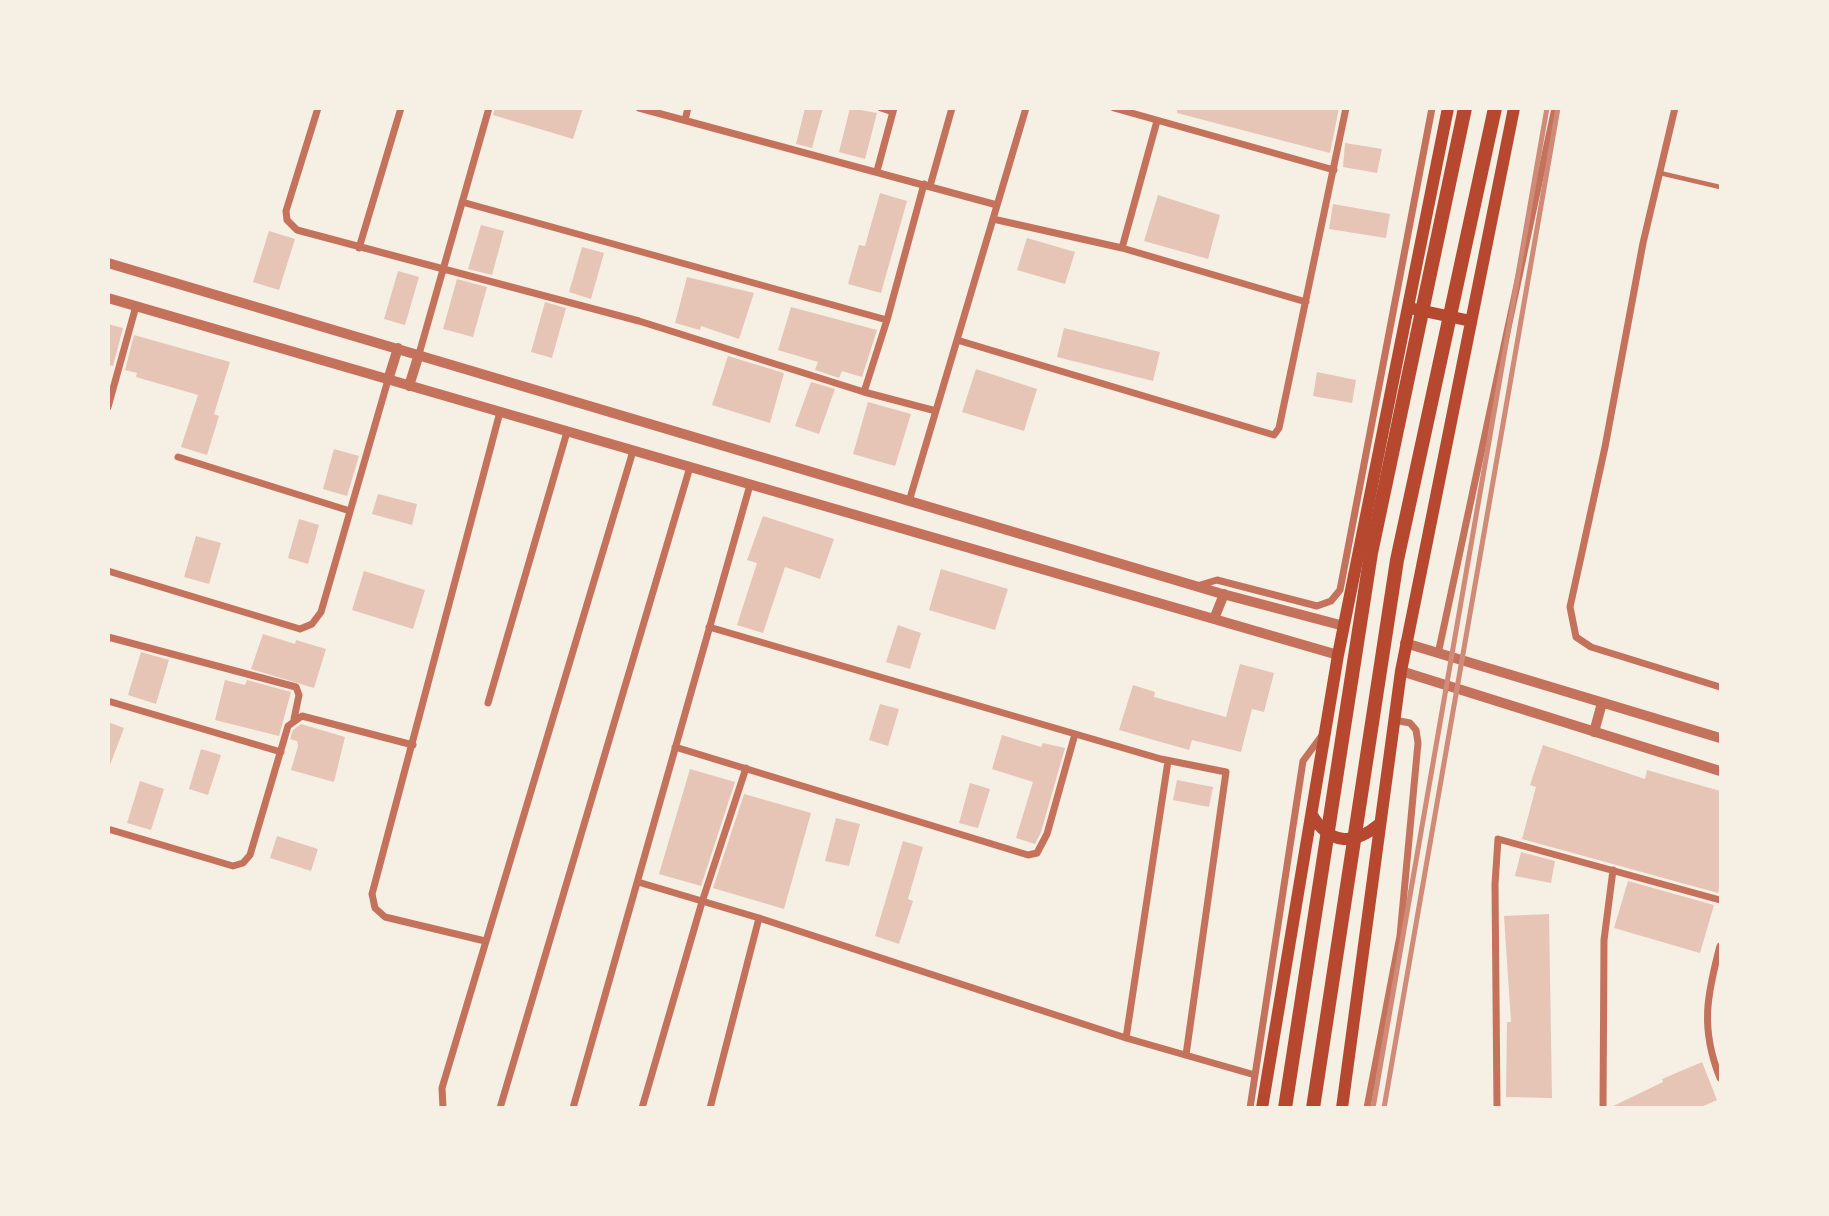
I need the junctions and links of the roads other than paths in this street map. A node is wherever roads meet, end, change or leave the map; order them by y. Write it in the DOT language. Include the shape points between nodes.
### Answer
graph roads {
  1 [pos="318,108"];
  2 [pos="401,108"];
  3 [pos="489,108"];
  4 [pos="639,108"];
  5 [pos="688,108"];
  6 [pos="881,108"];
  7 [pos="952,108"];
  8 [pos="1026,108"];
  9 [pos="1114,108"];
  10 [pos="1346,108"];
  11 [pos="1432,108"];
  12 [pos="1448,108"];
  13 [pos="1465,108"];
  14 [pos="1495,108"];
  15 [pos="1514,108"];
  16 [pos="1555,108"];
  17 [pos="1675,108"];
  18 [pos="893,110"];
  19 [pos="685,120"];
  20 [pos="1157,121"];
  21 [pos="1334,170"];
  22 [pos="877,171"];
  23 [pos="1660,173"];
  24 [pos="927,185"];
  25 [pos="1720,187"];
  26 [pos="462,202"];
  27 [pos="997,205"];
  28 [pos="993,219"];
  29 [pos="359,248"];
  30 [pos="1122,248"];
  31 [pos="108,263"];
  32 [pos="443,271"];
  33 [pos="108,298"];
  34 [pos="1306,302"];
  35 [pos="136,306"];
  36 [pos="1407,307"];
  37 [pos="887,320"];
  38 [pos="1471,321"];
  39 [pos="957,340"];
  40 [pos="398,348"];
  41 [pos="419,354"];
  42 [pos="388,380"];
  43 [pos="409,386"];
  44 [pos="864,392"];
  45 [pos="108,407"];
  46 [pos="936,411"];
  47 [pos="500,412"];
  48 [pos="567,432"];
  49 [pos="633,451"];
  50 [pos="178,457"];
  51 [pos="690,467"];
  52 [pos="750,485"];
  53 [pos="910,499"];
  54 [pos="350,511"];
  55 [pos="108,571"];
  56 [pos="1196,586"];
  57 [pos="1224,594"];
  58 [pos="1214,620"];
  59 [pos="1344,626"];
  60 [pos="709,627"];
  61 [pos="108,637"];
  62 [pos="1405,643"];
  63 [pos="1438,654"];
  64 [pos="1338,655"];
  65 [pos="1401,671"];
  66 [pos="1720,687"];
  67 [pos="108,701"];
  68 [pos="1602,702"];
  69 [pos="488,703"];
  70 [pos="294,719"];
  71 [pos="1394,720"];
  72 [pos="1327,728"];
  73 [pos="1594,732"];
  74 [pos="1075,734"];
  75 [pos="1720,737"];
  76 [pos="413,745"];
  77 [pos="676,747"];
  78 [pos="281,751"];
  79 [pos="1168,761"];
  80 [pos="746,768"];
  81 [pos="1720,771"];
  82 [pos="1312,815"];
  83 [pos="1378,825"];
  84 [pos="108,829"];
  85 [pos="1613,870"];
  86 [pos="638,882"];
  87 [pos="1720,900"];
  88 [pos="702,902"];
  89 [pos="759,918"];
  90 [pos="485,941"];
  91 [pos="1720,946"];
  92 [pos="1126,1038"];
  93 [pos="1186,1055"];
  94 [pos="1255,1075"];
  95 [pos="1720,1078"];
  96 [pos="443,1108"];
  97 [pos="500,1108"];
  98 [pos="573,1108"];
  99 [pos="642,1108"];
  100 [pos="710,1108"];
  101 [pos="1250,1108"];
  102 [pos="1262,1108"];
  103 [pos="1285,1108"];
  104 [pos="1313,1108"];
  105 [pos="1342,1108"];
  106 [pos="1367,1108"];
  107 [pos="1497,1108"];
  108 [pos="1603,1108"];
  1 -- 29 [label="street" via="287,220 297,230"];
  2 -- 29 [label="street"];
  3 -- 26 [label="street"];
  4 -- 19 [label="street"];
  5 -- 19 [label="street"];
  6 -- 18 [label="street"];
  7 -- 24 [label="street"];
  8 -- 27 [label="street"];
  9 -- 20 [label="street"];
  10 -- 21 [label="street"];
  11 -- 56 [label="street" via="1340,590 1331,601 1317,606 1217,580"];
  12 -- 36 [label="main road"];
  13 -- 103 [label="highway" via="1371,553"];
  14 -- 104 [label="highway" via="1397,560"];
  15 -- 38 [label="main road"];
  16 -- 63 [label="street"];
  17 -- 23 [label="street"];
  18 -- 22 [label="street"];
  19 -- 22 [label="street"];
  20 -- 21 [label="street"];
  20 -- 30 [label="street"];
  21 -- 34 [label="street"];
  22 -- 24 [label="street"];
  23 -- 25 [label="lane"];
  23 -- 66 [label="street" via="1570,607 1576,637 1591,648"];
  24 -- 27 [label="street"];
  24 -- 37 [label="street"];
  26 -- 32 [label="street"];
  26 -- 37 [label="street"];
  27 -- 28 [label="street"];
  28 -- 30 [label="street"];
  28 -- 39 [label="street"];
  29 -- 32 [label="street"];
  30 -- 34 [label="street"];
  31 -- 40 [label="street"];
  32 -- 41 [label="street"];
  32 -- 44 [label="street" via="639,321"];
  33 -- 35 [label="street"];
  34 -- 39 [label="street" via="1274,435"];
  35 -- 42 [label="street"];
  35 -- 45 [label="street"];
  36 -- 38 [label="main road"];
  36 -- 59 [label="main road"];
  37 -- 44 [label="street"];
  38 -- 62 [label="main road"];
  39 -- 46 [label="street"];
  40 -- 41 [label="street"];
  40 -- 42 [label="street"];
  41 -- 43 [label="street"];
  41 -- 53 [label="street"];
  42 -- 43 [label="street"];
  42 -- 54 [label="street"];
  43 -- 47 [label="street"];
  44 -- 46 [label="street"];
  46 -- 53 [label="street"];
  47 -- 48 [label="street"];
  47 -- 76 [label="street"];
  48 -- 49 [label="street"];
  48 -- 69 [label="street"];
  49 -- 51 [label="street"];
  49 -- 90 [label="street"];
  50 -- 54 [label="street"];
  51 -- 52 [label="street"];
  51 -- 97 [label="street"];
  52 -- 58 [label="street"];
  52 -- 60 [label="street"];
  53 -- 56 [label="street"];
  54 -- 55 [label="street" via="321,612 312,624 300,629"];
  56 -- 57 [label="street"];
  57 -- 58 [label="street"];
  57 -- 59 [label="street"];
  58 -- 64 [label="street"];
  59 -- 64 [label="main road"];
  60 -- 74 [label="street"];
  60 -- 77 [label="street"];
  61 -- 70 [label="street" via="296,687"];
  62 -- 63 [label="street"];
  62 -- 65 [label="main road"];
  63 -- 68 [label="street"];
  64 -- 72 [label="main road"];
  65 -- 71 [label="main road"];
  65 -- 73 [label="street"];
  67 -- 78 [label="street"];
  68 -- 73 [label="street"];
  68 -- 75 [label="street"];
  70 -- 76 [label="street" via="302,716"];
  70 -- 78 [label="street"];
  71 -- 83 [label="main road"];
  71 -- 106 [label="street" via="1410,723 1418,743 1401,936"];
  72 -- 82 [label="main road"];
  72 -- 94 [label="street" via="1303,761"];
  73 -- 81 [label="street"];
  74 -- 79 [label="street"];
  74 -- 80 [label="street" via="1047,834 1037,853 1028,855"];
  76 -- 90 [label="street" via="372,894 376,908 385,917"];
  77 -- 80 [label="street"];
  77 -- 86 [label="street"];
  78 -- 84 [label="street" via="250,855 243,863 233,866"];
  79 -- 92 [label="street"];
  79 -- 93 [label="street" via="1226,772"];
  80 -- 88 [label="street"];
  82 -- 83 [label="main road" via="1320,828 1346,840 1364,836"];
  82 -- 102 [label="main road"];
  83 -- 105 [label="main road"];
  85 -- 87 [label="street"];
  85 -- 107 [label="street" via="1498,839"];
  85 -- 108 [label="street" via="1604,940"];
  86 -- 88 [label="street"];
  86 -- 98 [label="street"];
  88 -- 89 [label="street"];
  88 -- 99 [label="street"];
  89 -- 92 [label="street"];
  89 -- 100 [label="street"];
  90 -- 96 [label="street" via="442,1087"];
  91 -- 95 [label="street" via="1707,997 1708,1028"];
  92 -- 93 [label="street"];
  93 -- 94 [label="street"];
  94 -- 101 [label="street"];
}
